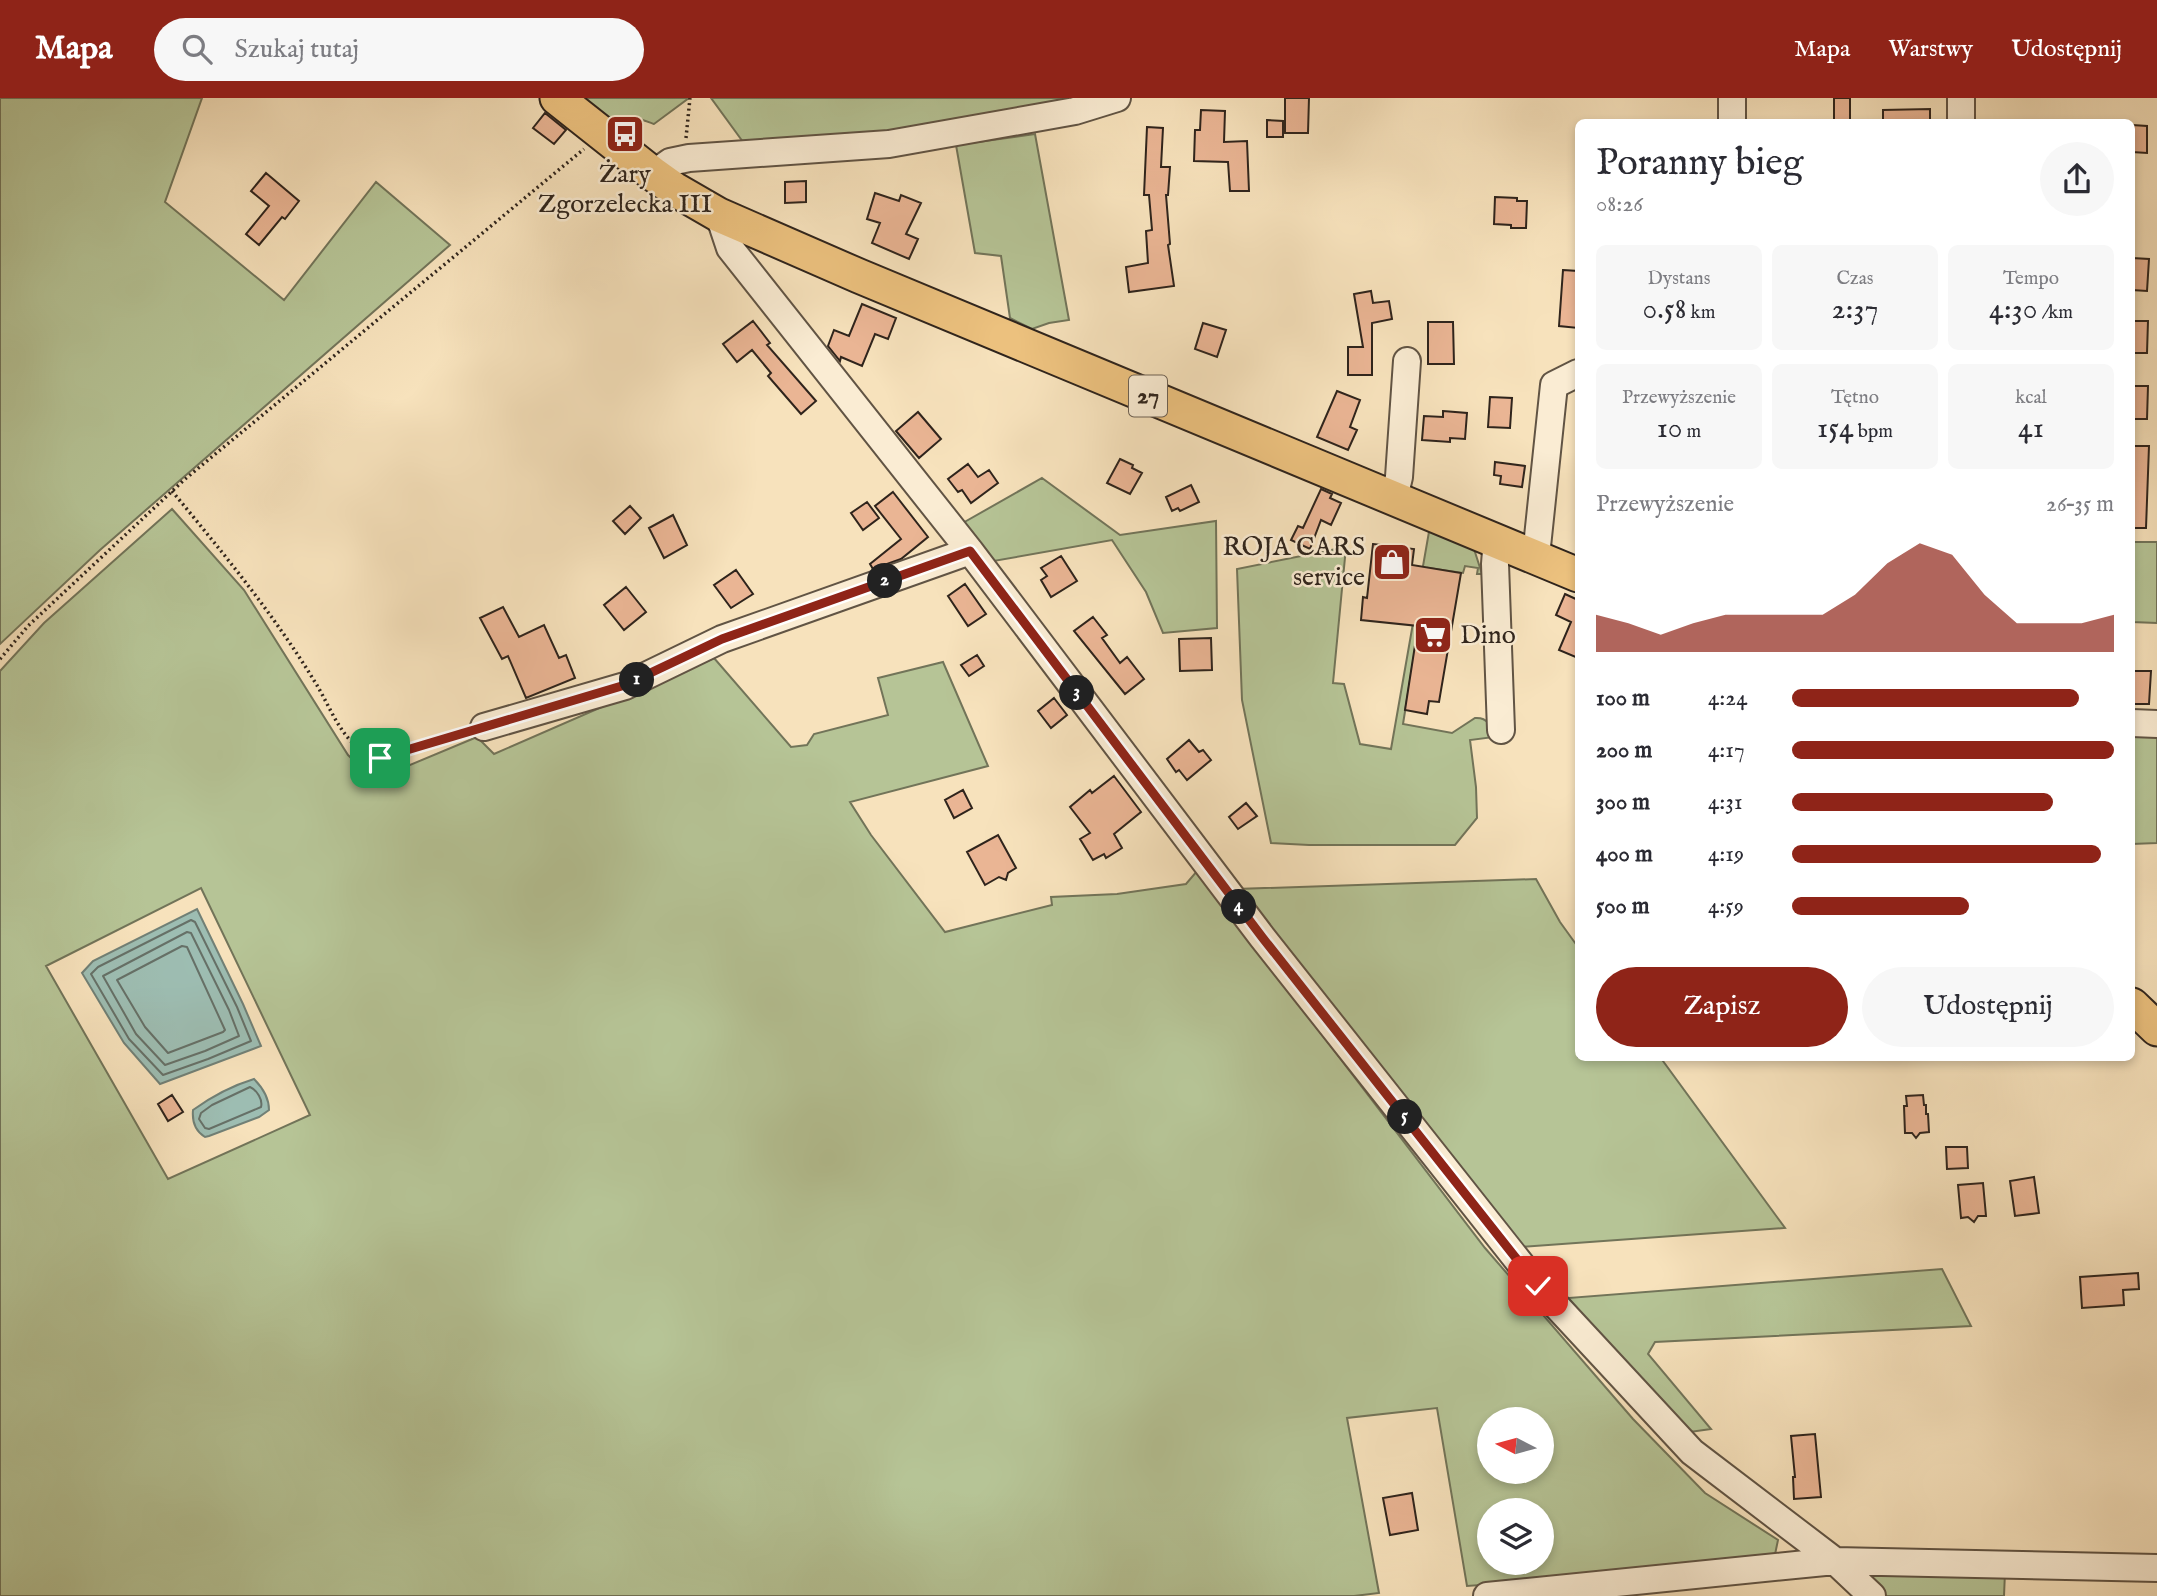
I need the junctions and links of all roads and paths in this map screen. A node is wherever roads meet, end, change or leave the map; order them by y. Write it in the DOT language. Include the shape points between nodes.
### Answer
graph roads {
  1 [pos="557,98"];
  2 [pos="690,98"];
  3 [pos="1117,98"];
  4 [pos="1732,98"];
  5 [pos="1961,98"];
  6 [pos="1732,119"];
  7 [pos="1961,119"];
  8 [pos="601,134"];
  9 [pos="689,158"];
  10 [pos="653,174"];
  11 [pos="719,215"];
  12 [pos="1407,361"];
  13 [pos="1575,374"];
  14 [pos="172,491"];
  15 [pos="1394,498"];
  16 [pos="1499,541"];
  17 [pos="970,551"];
  18 [pos="1536,556"];
  19 [pos="1575,574"];
  20 [pos="0,659"];
  21 [pos="2135,723"];
  22 [pos="2157,724"];
  23 [pos="484,727"];
  24 [pos="1501,730"];
  25 [pos="2135,1008"];
  26 [pos="2157,1029"];
  27 [pos="1835,1561"];
  28 [pos="2157,1568"];
  29 [pos="1486,1596"];
  30 [pos="1872,1596"];
  1 -- 8 [label="main road, 27"];
  2 -- 9 [label="path"];
  3 -- 9 [label="street" via="1075,111 889,144"];
  4 -- 6 [label="street"];
  5 -- 7 [label="street"];
  8 -- 10 [label="main road, 27"];
  8 -- 14 [label="path"];
  9 -- 10 [label="street" via="670,162"];
  10 -- 11 [label="main road, 27"];
  11 -- 15 [label="main road, 27"];
  11 -- 17 [label="street" via="730,248"];
  12 -- 15 [label="street"];
  13 -- 18 [label="street" via="1553,385"];
  14 -- 20 [label="path" via="28,626"];
  14 -- 23 [label="path" via="294,647 348,737 363,752 380,758"];
  15 -- 16 [label="main road, 27"];
  16 -- 18 [label="main road, 27"];
  16 -- 24 [label="street" via="1495,564"];
  17 -- 23 [label="street" via="722,639 625,685"];
  17 -- 27 [label="street" via="1262,937 1538,1286 1692,1452"];
  18 -- 19 [label="main road, 27"];
  21 -- 22 [label="street"];
  25 -- 26 [label="main road"];
  27 -- 28 [label="street"];
  27 -- 29 [label="street"];
  27 -- 30 [label="street"];
}
